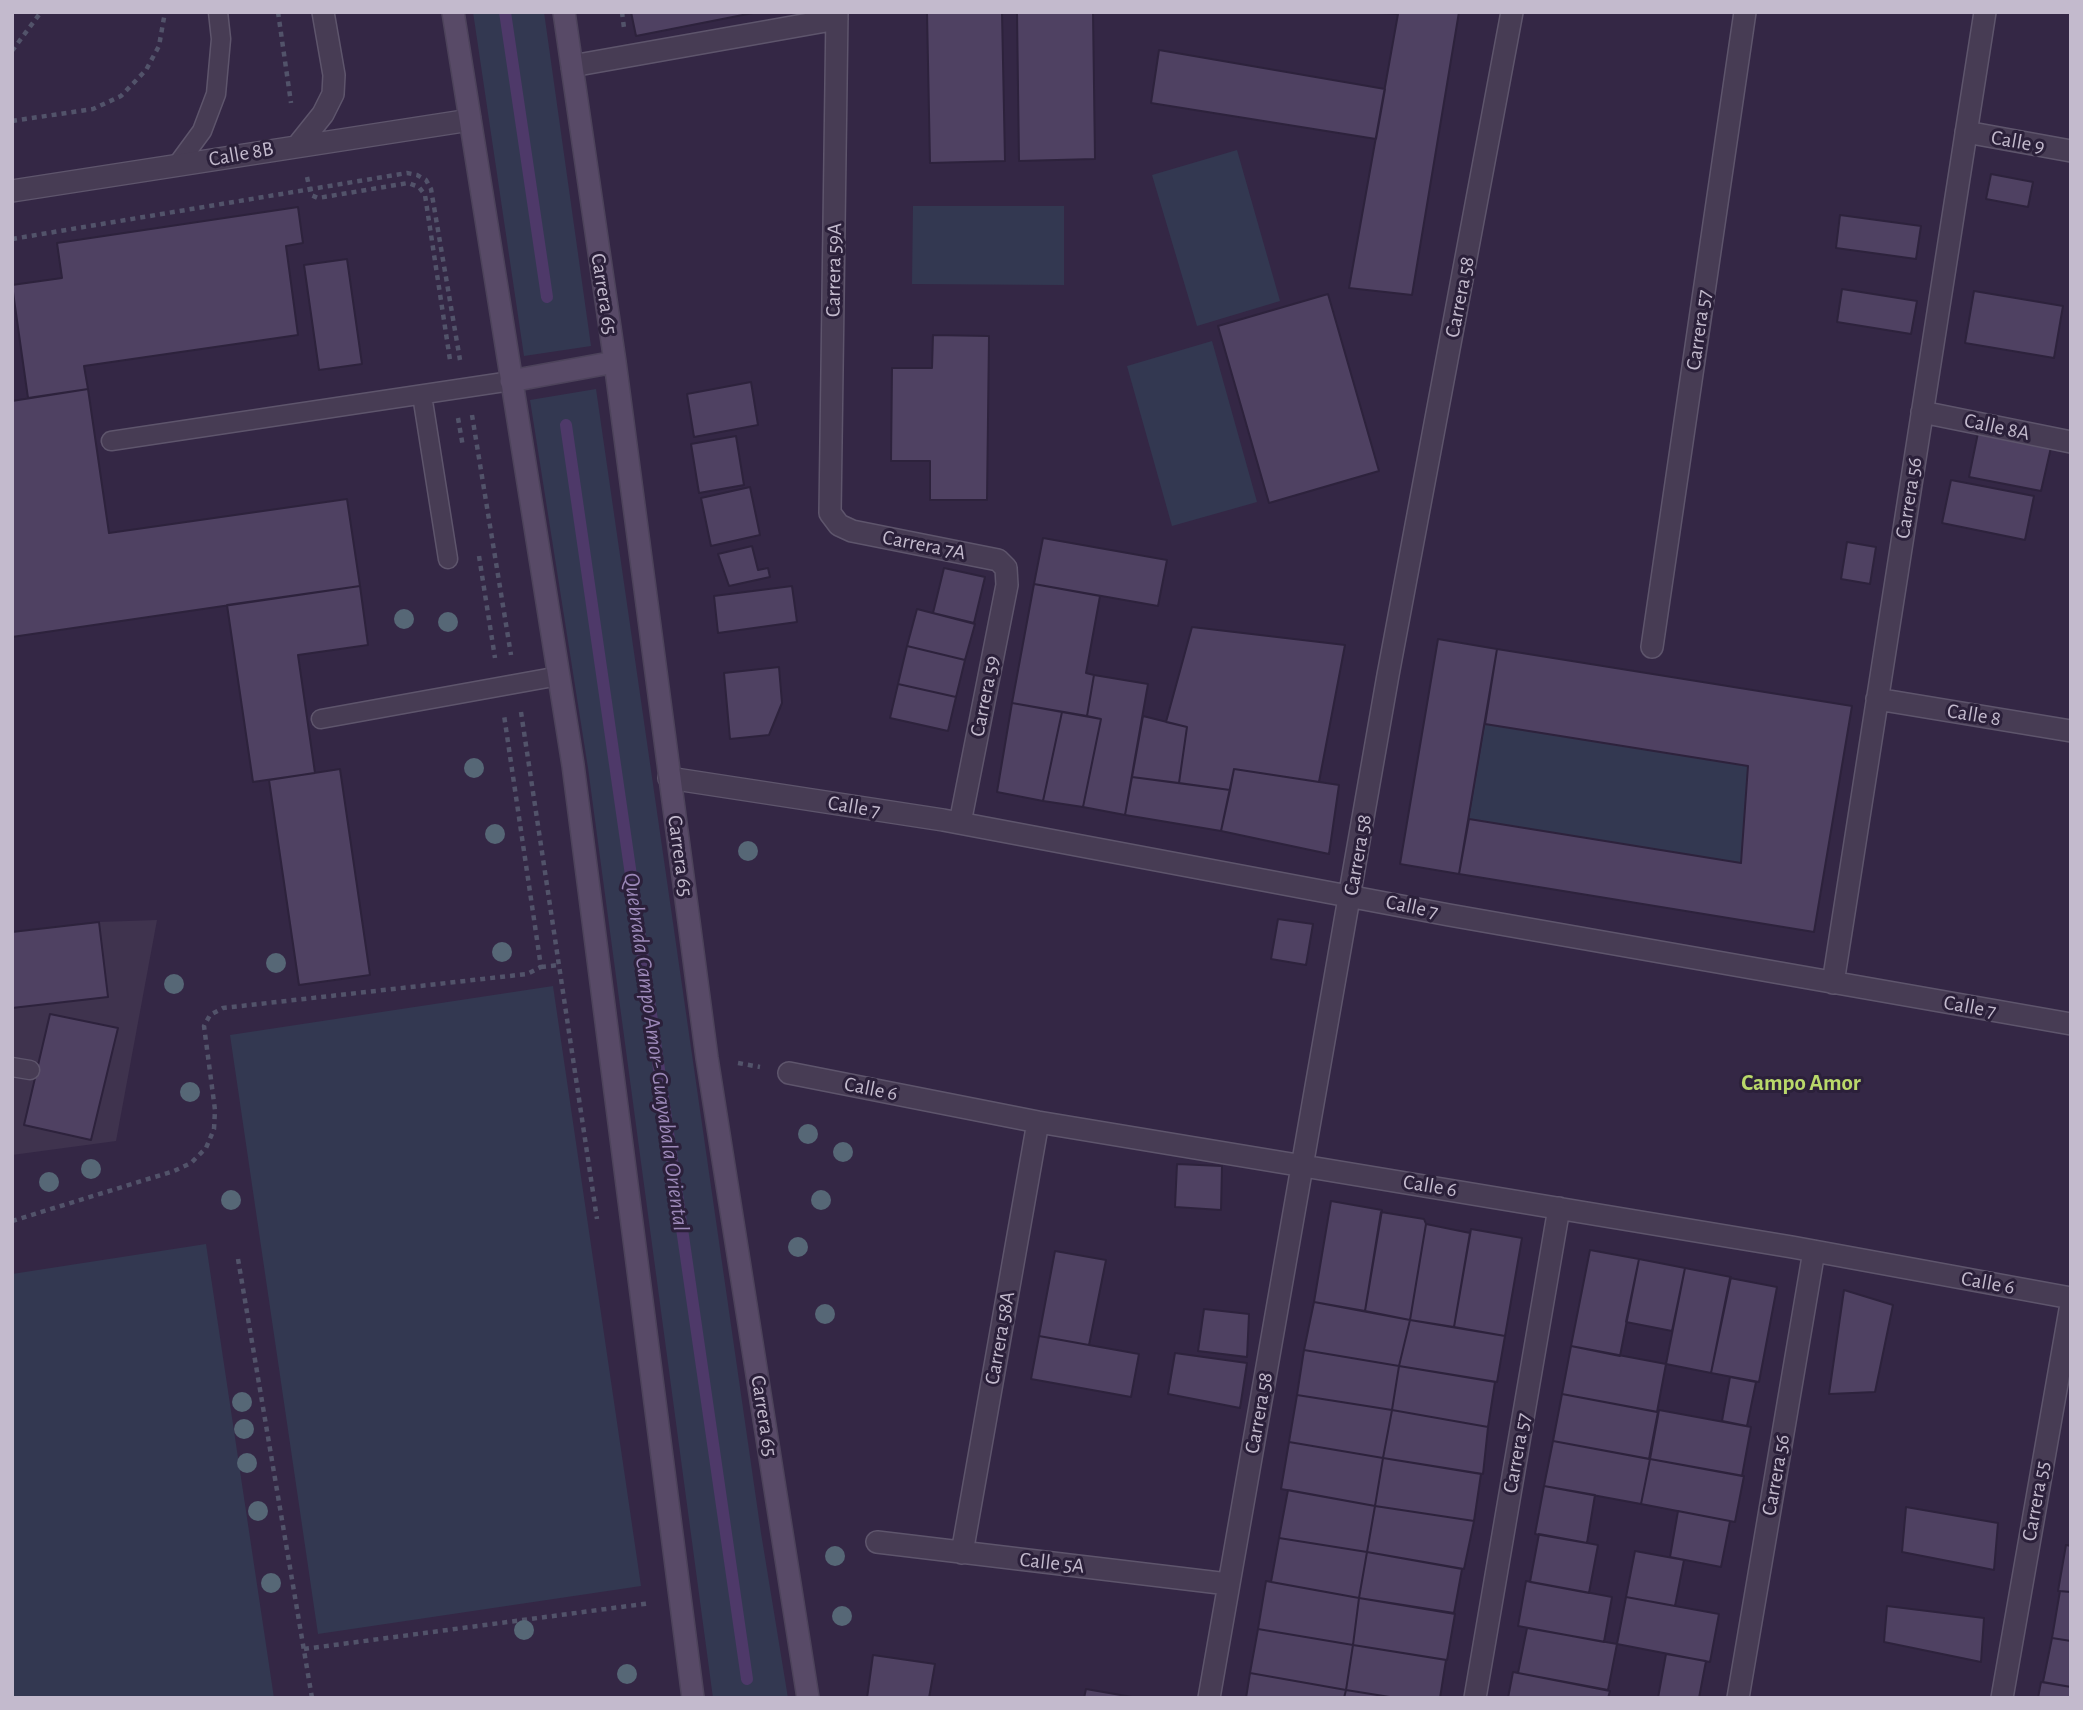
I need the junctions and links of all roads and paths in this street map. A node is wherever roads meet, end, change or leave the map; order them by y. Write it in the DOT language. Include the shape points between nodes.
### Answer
graph roads {
  1 [pos="41,12"];
  2 [pos="165,12"];
  3 [pos="218,12"];
  4 [pos="323,12"];
  5 [pos="453,12"];
  6 [pos="564,12"];
  7 [pos="1512,12"];
  8 [pos="1745,12"];
  9 [pos="1985,12"];
  10 [pos="837,16"];
  11 [pos="12,51"];
  12 [pos="572,66"];
  13 [pos="470,120"];
  14 [pos="12,121"];
  15 [pos="1966,132"];
  16 [pos="299,144"];
  17 [pos="2071,151"];
  18 [pos="177,165"];
  19 [pos="12,191"];
  20 [pos="12,239"];
  21 [pos="615,362"];
  22 [pos="451,364"];
  23 [pos="511,381"];
  24 [pos="422,396"];
  25 [pos="1922,412"];
  26 [pos="458,414"];
  27 [pos="111,441"];
  28 [pos="2071,442"];
  29 [pos="839,525"];
  30 [pos="448,559"];
  31 [pos="1006,568"];
  32 [pos="1652,647"];
  33 [pos="559,676"];
  34 [pos="516,684"];
  35 [pos="1877,699"];
  36 [pos="321,719"];
  37 [pos="2071,731"];
  38 [pos="669,778"];
  39 [pos="960,824"];
  40 [pos="1351,896"];
  41 [pos="559,965"];
  42 [pos="541,967"];
  43 [pos="1833,983"];
  44 [pos="2071,1024"];
  45 [pos="12,1067"];
  46 [pos="30,1070"];
  47 [pos="789,1073"];
  48 [pos="1038,1122"];
  49 [pos="1304,1166"];
  50 [pos="1559,1208"];
  51 [pos="598,1223"];
  52 [pos="1814,1251"];
  53 [pos="238,1259"];
  54 [pos="2071,1301"];
  55 [pos="877,1542"];
  56 [pos="962,1553"];
  57 [pos="1228,1584"];
  58 [pos="656,1602"];
  59 [pos="304,1649"];
  60 [pos="312,1698"];
  61 [pos="693,1698"];
  62 [pos="808,1698"];
  63 [pos="1209,1698"];
  64 [pos="1475,1698"];
  65 [pos="1738,1698"];
  66 [pos="2003,1698"];
  1 -- 11 [label="path"];
  2 -- 14 [label="path" via="159,46 146,70 121,96 93,109"];
  3 -- 18 [label="lane" via="221,38 216,93 202,131"];
  4 -- 16 [label="street" via="334,75 332,94 323,114"];
  5 -- 13 [label="main road"];
  6 -- 12 [label="main road, Carrera 65"];
  7 -- 40 [label="street, Carrera 58"];
  8 -- 32 [label="street, Carrera 57"];
  9 -- 15 [label="street, Carrera 56"];
  10 -- 12 [label="street"];
  10 -- 29 [label="street, Carrera 59A" via="830,513"];
  12 -- 21 [label="main road, Carrera 65"];
  13 -- 16 [label="street, Calle 8B"];
  13 -- 23 [label="main road"];
  15 -- 17 [label="street, Calle 9"];
  15 -- 25 [label="street, Carrera 56"];
  16 -- 18 [label="street, Calle 8B"];
  18 -- 19 [label="street, Calle 8B"];
  20 -- 22 [label="path" via="407,173 417,175 431,189 461,356"];
  21 -- 23 [label="main road"];
  21 -- 38 [label="main road, Carrera 65"];
  23 -- 24 [label="lane"];
  23 -- 33 [label="main road"];
  24 -- 27 [label="lane"];
  24 -- 30 [label="lane"];
  25 -- 28 [label="street, Calle 8A"];
  25 -- 35 [label="street, Carrera 56"];
  26 -- 34 [label="path" via="472,415"];
  29 -- 31 [label="street, Carrera 7A" via="998,560"];
  31 -- 39 [label="street, Carrera 59" via="1007,585"];
  33 -- 34 [label="lane"];
  33 -- 61 [label="main road"];
  34 -- 36 [label="lane"];
  34 -- 41 [label="path"];
  35 -- 37 [label="street, Calle 8"];
  35 -- 43 [label="street, Carrera 56"];
  38 -- 39 [label="street, Calle 7"];
  38 -- 62 [label="main road, Carrera 65" via="706,1058"];
  39 -- 40 [label="street, Calle 7"];
  40 -- 43 [label="street, Calle 7"];
  40 -- 49 [label="street, Carrera 58"];
  41 -- 42 [label="path"];
  41 -- 51 [label="path"];
  43 -- 44 [label="street, Calle 7"];
  45 -- 46 [label="lane"];
  47 -- 48 [label="street, Calle 6"];
  48 -- 49 [label="street, Calle 6"];
  48 -- 56 [label="street, Carrera 58A"];
  49 -- 50 [label="street, Calle 6"];
  49 -- 57 [label="street, Carrera 58"];
  50 -- 52 [label="street, Calle 6"];
  50 -- 64 [label="street, Carrera 57"];
  52 -- 54 [label="street, Calle 6"];
  52 -- 65 [label="street, Carrera 56"];
  53 -- 59 [label="path"];
  54 -- 66 [label="street, Carrera 55"];
  55 -- 56 [label="street, Calle 5A"];
  56 -- 57 [label="street, Calle 5A"];
  57 -- 63 [label="street, Carrera 58"];
  58 -- 59 [label="path"];
  59 -- 60 [label="path"];
}
